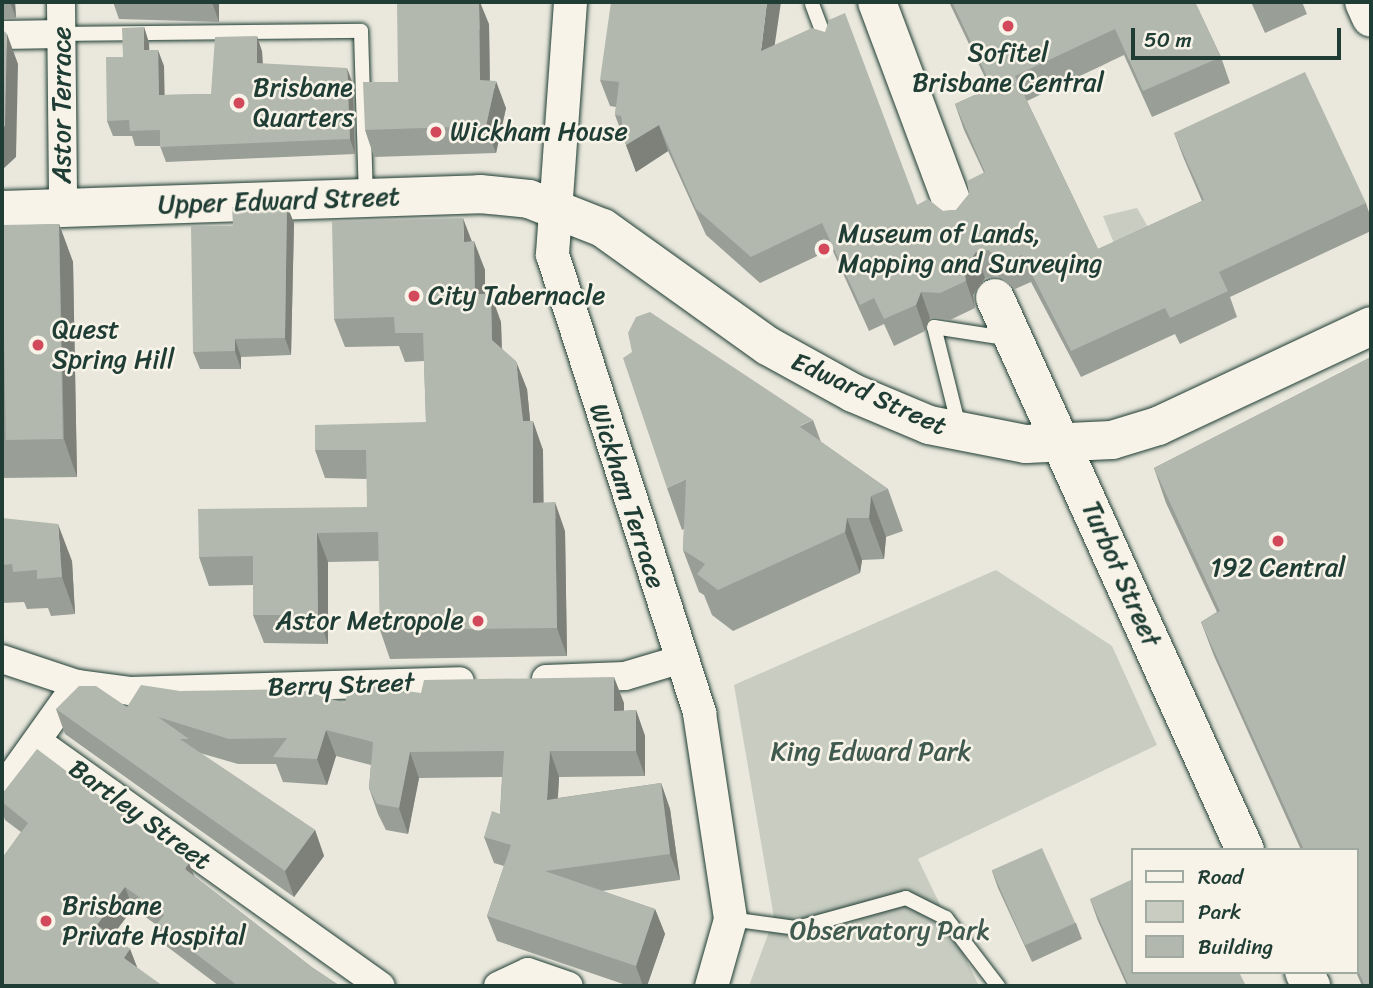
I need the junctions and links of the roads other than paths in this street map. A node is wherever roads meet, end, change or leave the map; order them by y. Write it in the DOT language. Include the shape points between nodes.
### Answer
graph roads {
  1 [pos="61,2"];
  2 [pos="570,2"];
  3 [pos="877,2"];
  4 [pos="1364,2"];
  5 [pos="812,4"];
  6 [pos="1371,18"];
  7 [pos="62,34"];
  8 [pos="2,36"];
  9 [pos="830,50"];
  10 [pos="366,199"];
  11 [pos="554,206"];
  12 [pos="63,208"];
  13 [pos="2,210"];
  14 [pos="957,216"];
  15 [pos="995,298"];
  16 [pos="1371,326"];
  17 [pos="1016,342"];
  18 [pos="961,434"];
  19 [pos="1064,445"];
  20 [pos="2,659"];
  21 [pos="682,659"];
  22 [pos="77,684"];
  23 [pos="37,741"];
  24 [pos="2,789"];
  25 [pos="1244,848"];
  26 [pos="730,919"];
  27 [pos="380,986"];
  28 [pos="498,986"];
  29 [pos="569,986"];
  30 [pos="711,986"];
  31 [pos="998,986"];
  1 -- 7 [label="street, Astor Terrace"];
  2 -- 11 [label="street, Wickham Terrace"];
  3 -- 14 [label="main road" via="930,155"];
  4 -- 6 [label="main road"];
  5 -- 9 [label="lane"];
  7 -- 8 [label="street"];
  7 -- 10 [label="lane" via="361,32"];
  7 -- 12 [label="street, Astor Terrace"];
  10 -- 11 [label="main road, Upper Edward Street" via="494,194"];
  10 -- 12 [label="main road, Upper Edward Street"];
  11 -- 18 [label="main road, Edward Street" via="603,228 810,371"];
  11 -- 21 [label="street, Wickham Terrace" via="557,279"];
  12 -- 13 [label="main road, Upper Edward Street"];
  15 -- 17 [label="main road, Turbot Street"];
  16 -- 19 [label="main road, Edward Street" via="1158,426"];
  17 -- 18 [label="lane" via="968,328 934,327"];
  17 -- 19 [label="main road, Turbot Street"];
  18 -- 19 [label="main road, Edward Street"];
  19 -- 25 [label="main road, Turbot Street"];
  20 -- 22 [label="street, Berry Street"];
  21 -- 22 [label="street, Berry Street" via="625,676 130,691"];
  21 -- 26 [label="street, Wickham Terrace" via="699,713"];
  22 -- 23 [label="street"];
  23 -- 24 [label="street"];
  23 -- 27 [label="street, Bartley Street"];
  26 -- 30 [label="street, Wickham Terrace"];
  26 -- 31 [label="lane" via="797,928 906,898 946,918"];
  28 -- 29 [label="street" via="528,972"];
}
